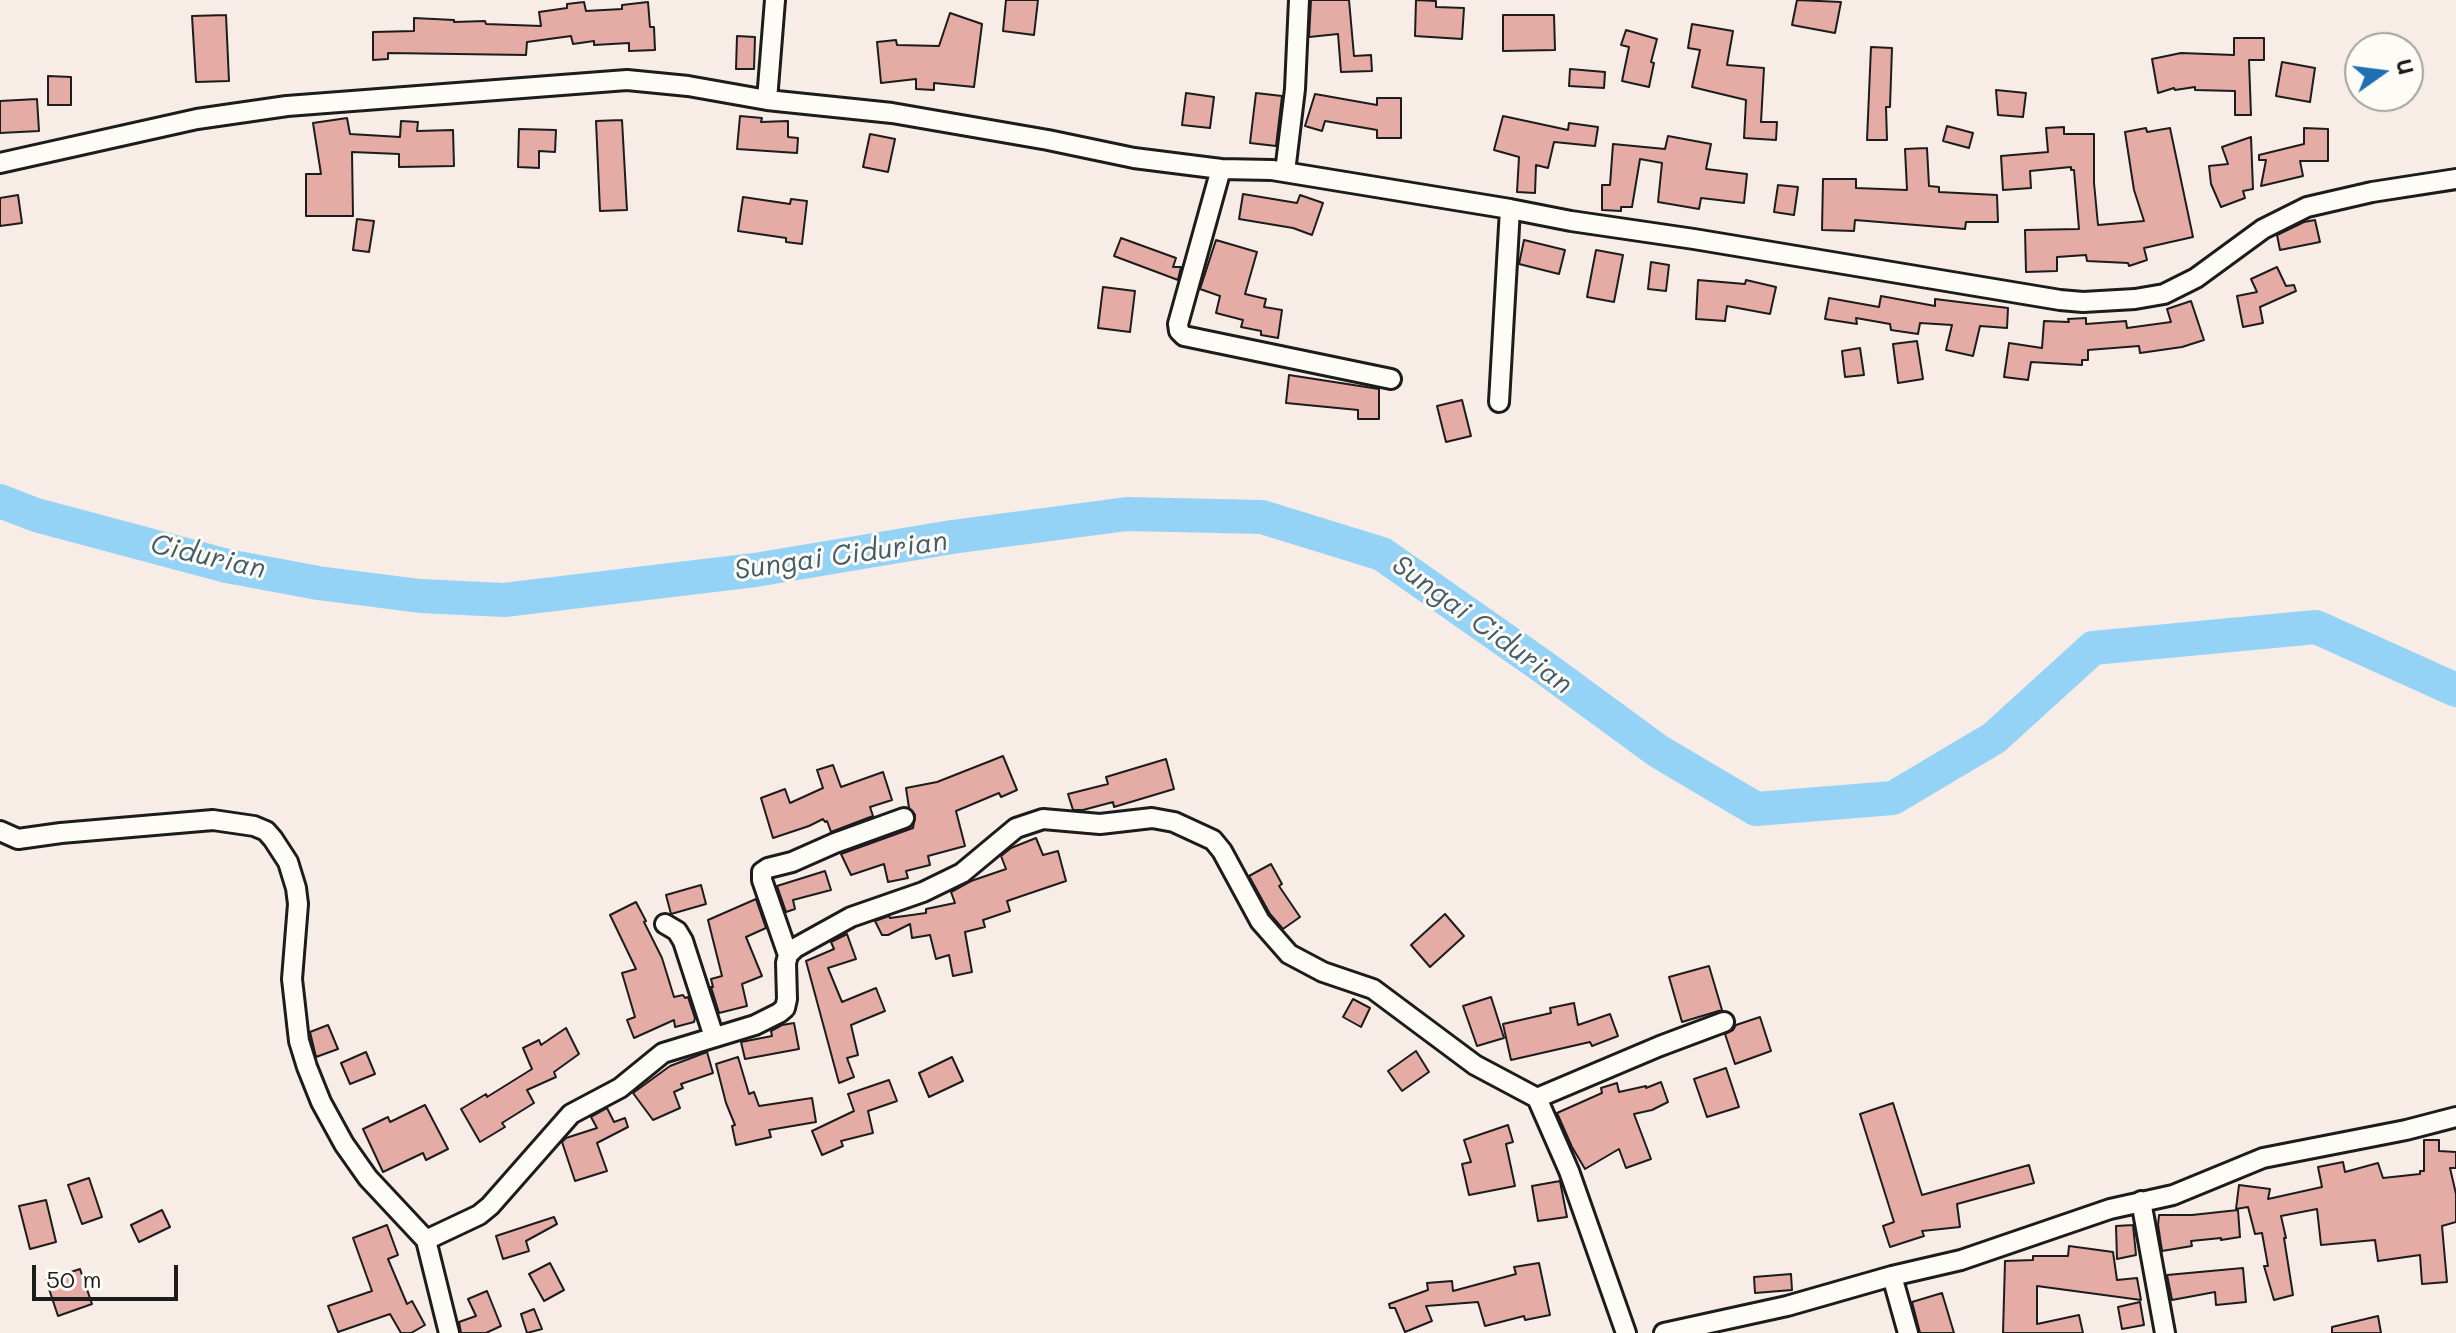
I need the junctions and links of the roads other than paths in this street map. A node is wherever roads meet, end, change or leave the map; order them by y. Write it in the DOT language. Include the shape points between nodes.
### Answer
graph roads {
  1 [pos="775,0"];
  2 [pos="1299,0"];
  3 [pos="767,100"];
  4 [pos="0,163"];
  5 [pos="1221,169"];
  6 [pos="1285,172"];
  7 [pos="2456,179"];
  8 [pos="1510,209"];
  9 [pos="1391,379"];
  10 [pos="1499,402"];
  11 [pos="904,818"];
  12 [pos="0,831"];
  13 [pos="665,924"];
  14 [pos="788,955"];
  15 [pos="1724,1022"];
  16 [pos="714,1037"];
  17 [pos="1537,1098"];
  18 [pos="2456,1117"];
  19 [pos="2141,1201"];
  20 [pos="426,1240"];
  21 [pos="1892,1276"];
  22 [pos="449,1333"];
  23 [pos="1626,1333"];
  24 [pos="1664,1333"];
  25 [pos="1908,1333"];
  26 [pos="2165,1333"];
  1 -- 3 [label="street"];
  2 -- 6 [label="street"];
  3 -- 4 [label="street" via="627,80 287,106 197,119"];
  3 -- 5 [label="street" via="892,113"];
  5 -- 6 [label="street"];
  5 -- 9 [label="street" via="1179,331"];
  6 -- 8 [label="street"];
  7 -- 8 [label="street" via="2307,207 2263,229 2196,278 2164,294 2083,302"];
  8 -- 10 [label="street"];
  11 -- 14 [label="street" via="762,872"];
  12 -- 20 [label="street" via="18,839 213,820 266,831 281,849 296,888 293,992 299,1041 311,1079 368,1178"];
  13 -- 16 [label="street" via="683,941"];
  14 -- 16 [label="street" via="785,1008 764,1022"];
  14 -- 17 [label="street" via="851,917 962,873 1016,828 1043,819 1100,824 1164,819 1213,840 1260,921 1289,954 1373,989 1475,1065"];
  15 -- 17 [label="street"];
  16 -- 20 [label="street" via="663,1053 620,1088 571,1114 490,1206"];
  17 -- 23 [label="street" via="1569,1171"];
  18 -- 19 [label="street" via="2263,1158 2173,1195"];
  19 -- 21 [label="street" via="1961,1260"];
  19 -- 26 [label="street"];
  20 -- 22 [label="street"];
  21 -- 24 [label="street"];
  21 -- 25 [label="street"];
}
